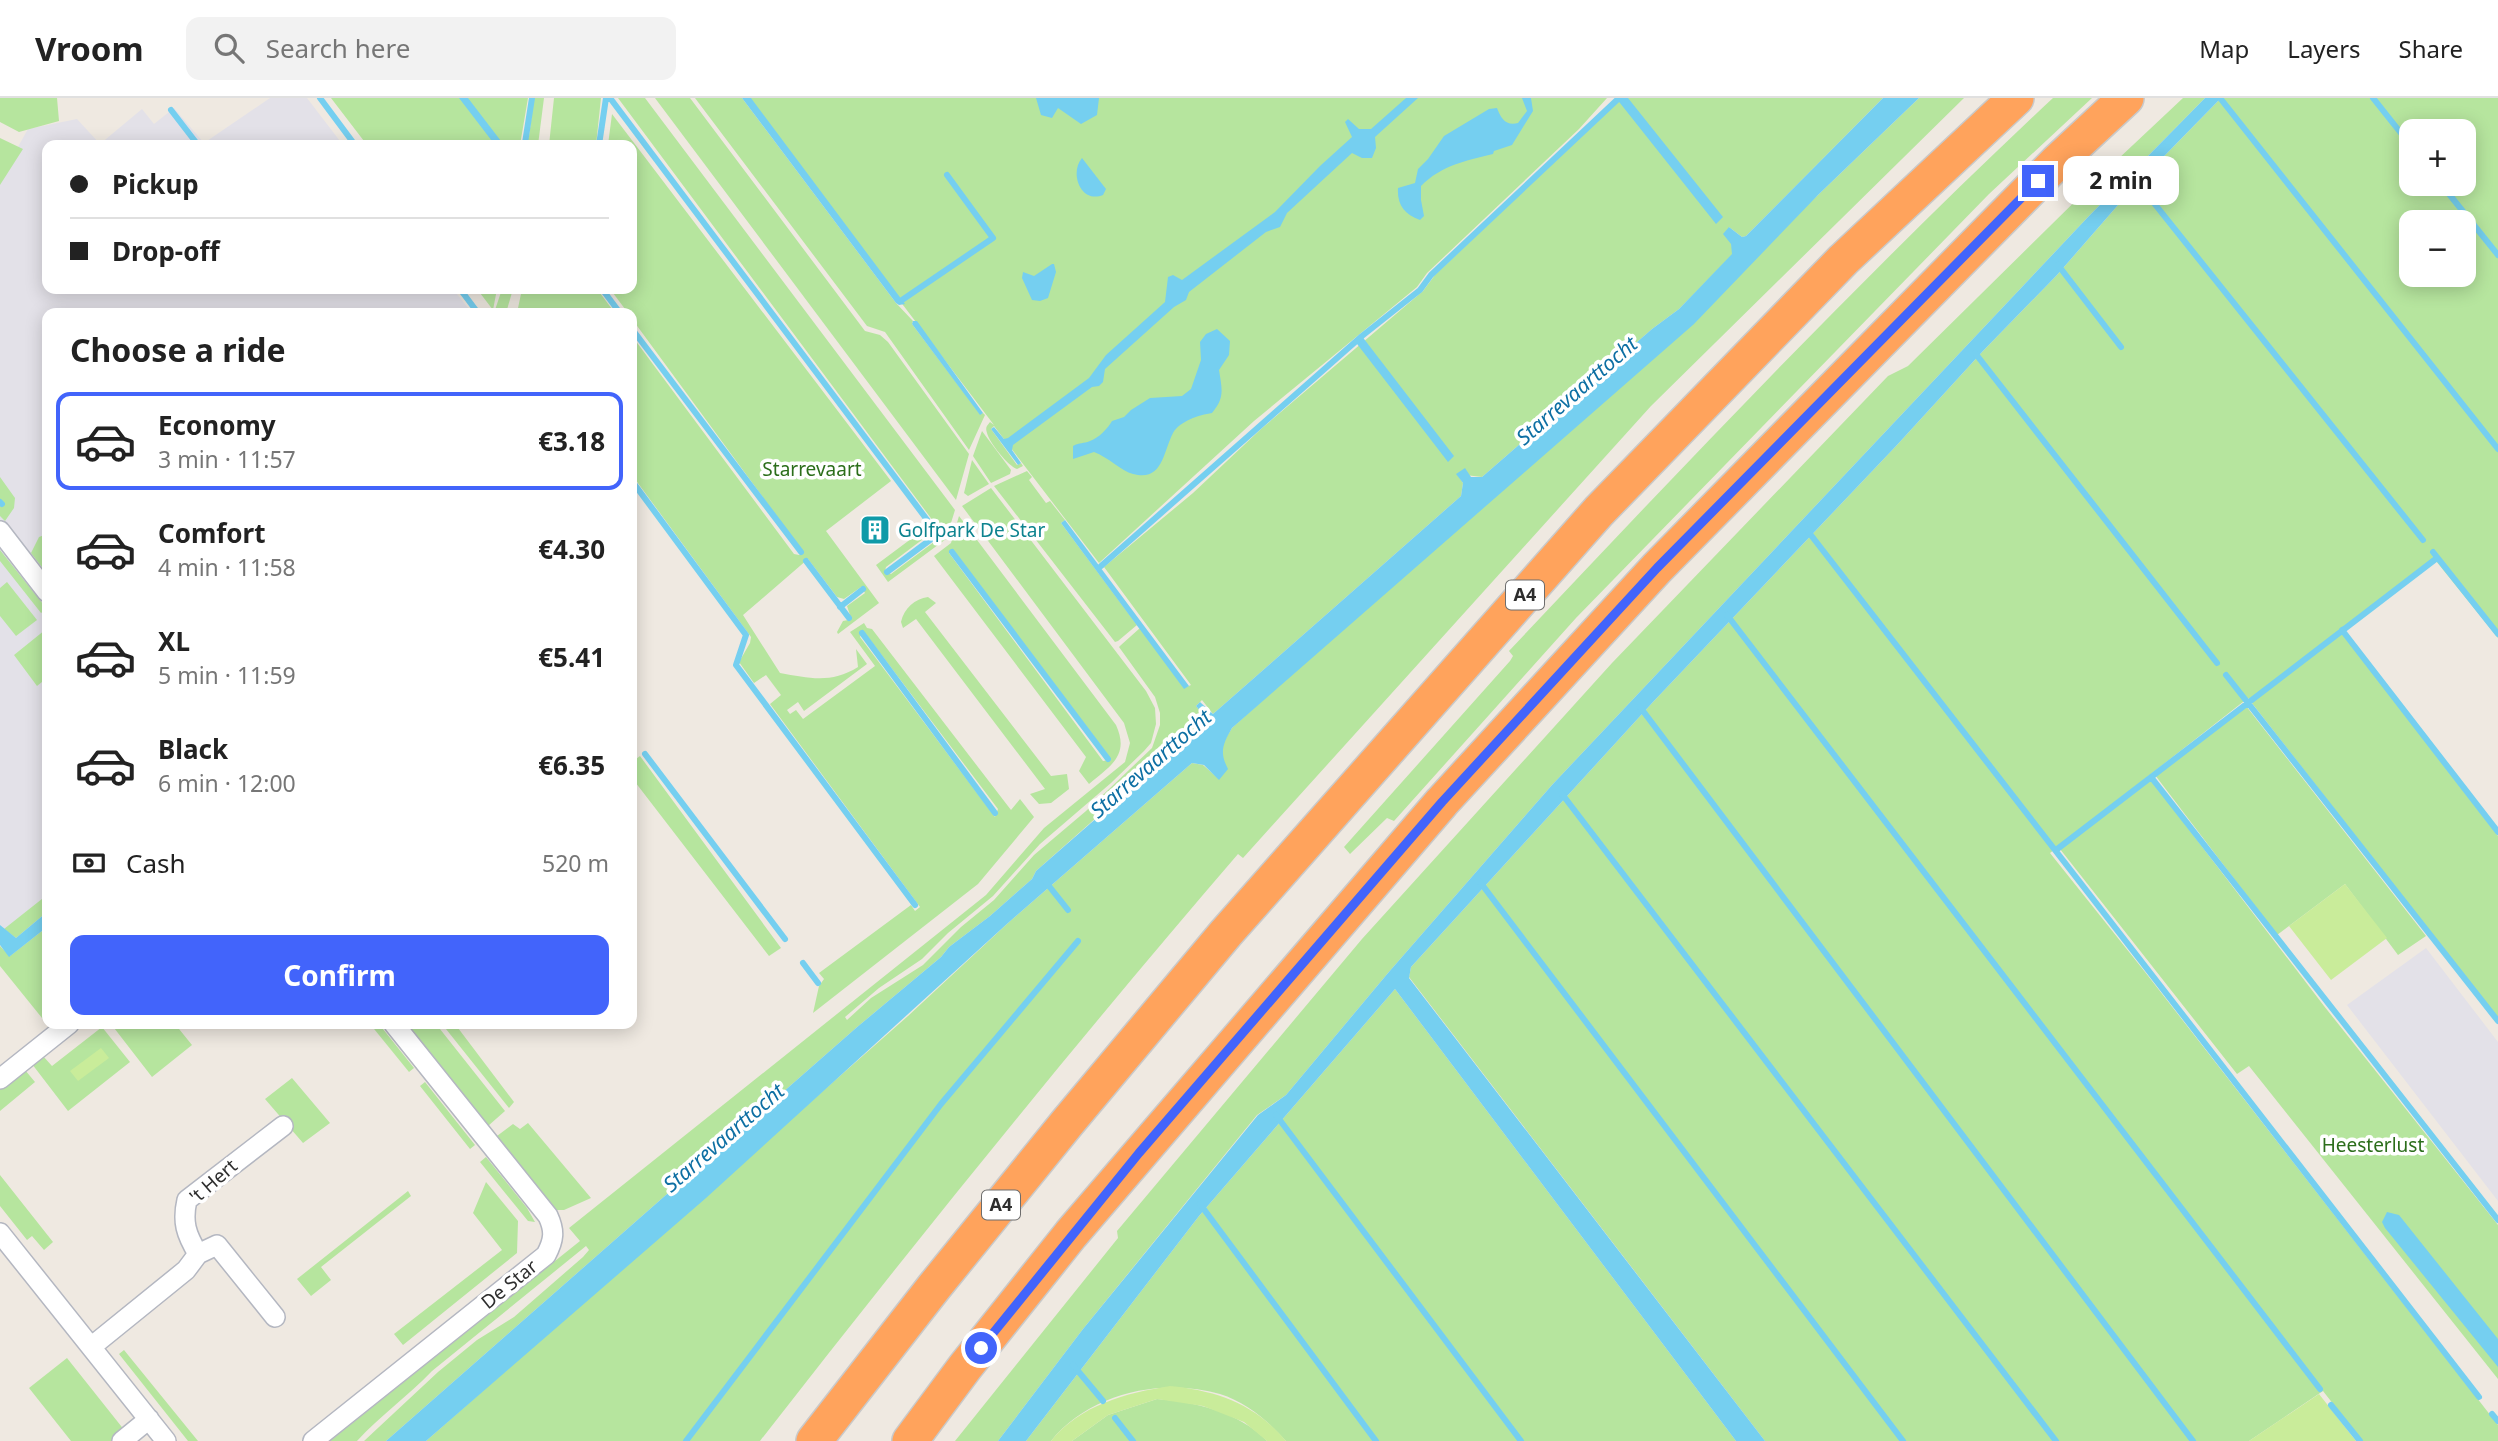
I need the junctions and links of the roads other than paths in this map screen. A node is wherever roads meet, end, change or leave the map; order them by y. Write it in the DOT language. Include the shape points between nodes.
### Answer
graph roads {
  1 [pos="2016,98"];
  2 [pos="2126,98"];
  3 [pos="0,531"];
  4 [pos="42,586"];
  5 [pos="63,1029"];
  6 [pos="398,1029"];
  7 [pos="0,1079"];
  8 [pos="282,1126"];
  9 [pos="0,1233"];
  10 [pos="198,1254"];
  11 [pos="275,1317"];
  12 [pos="91,1348"];
  13 [pos="149,1419"];
  14 [pos="122,1441"];
  15 [pos="166,1441"];
  16 [pos="313,1441"];
  17 [pos="814,1441"];
  18 [pos="910,1441"];
  1 -- 17 [label="highway, A4" via="1843,260 1590,522 1217,944 942,1277"];
  2 -- 18 [label="highway" via="2057,162 1657,568 1442,802 1071,1234"];
  3 -- 4 [label="street"];
  5 -- 7 [label="street"];
  6 -- 16 [label="street, De Star" via="548,1216 554,1228 553,1242 546,1255"];
  8 -- 10 [label="street, 't Hert" via="187,1200 184,1228"];
  9 -- 12 [label="street"];
  10 -- 11 [label="street" via="217,1245"];
  10 -- 12 [label="street" via="186,1270"];
  12 -- 13 [label="street"];
  13 -- 14 [label="street"];
  13 -- 15 [label="street"];
}
